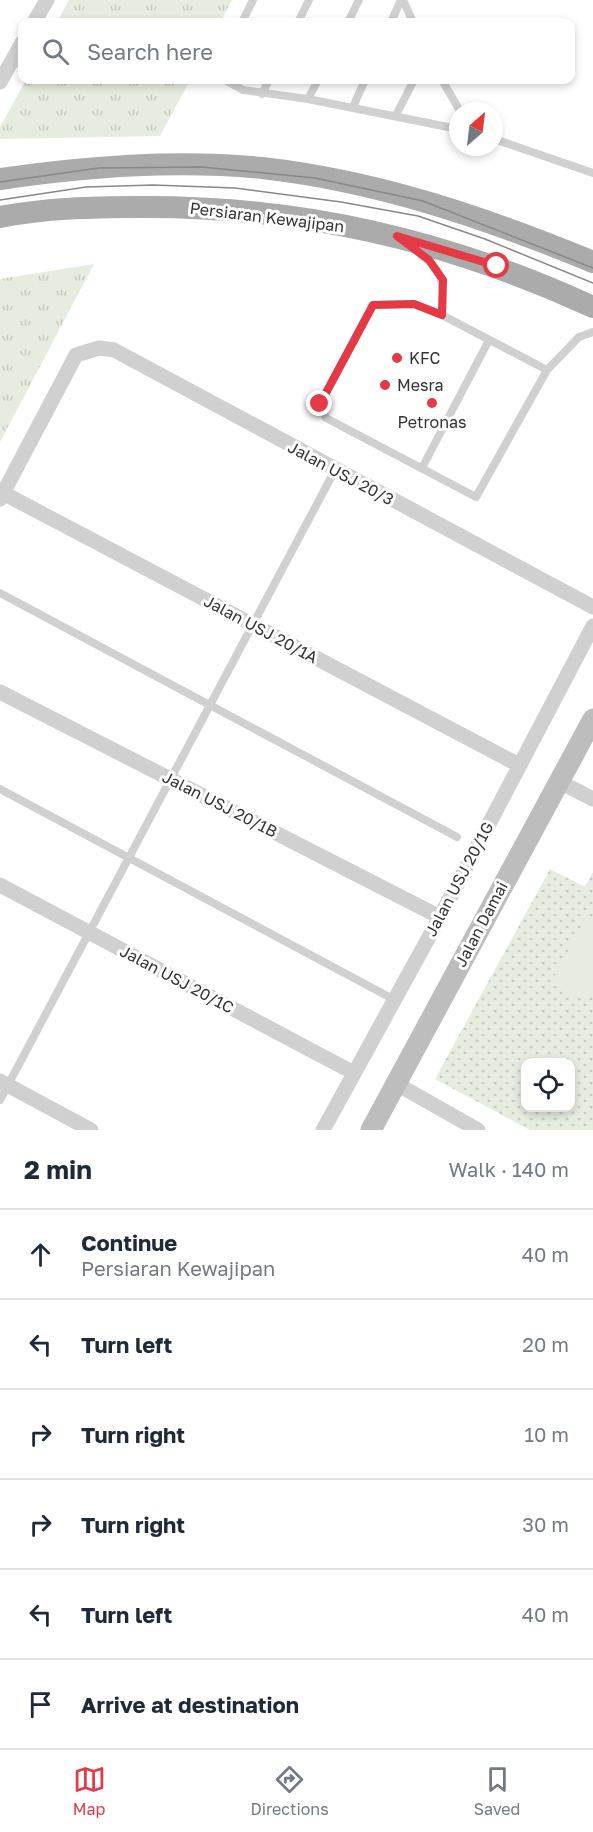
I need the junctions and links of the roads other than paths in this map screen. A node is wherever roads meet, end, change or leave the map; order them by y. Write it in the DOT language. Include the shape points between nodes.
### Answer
graph roads {
  1 [pos="47,0"];
  2 [pos="253,0"];
  3 [pos="309,0"];
  4 [pos="359,0"];
  5 [pos="402,0"];
  6 [pos="36,18"];
  7 [pos="244,18"];
  8 [pos="300,18"];
  9 [pos="350,18"];
  10 [pos="393,18"];
  11 [pos="411,18"];
  12 [pos="18,50"];
  13 [pos="0,82"];
  14 [pos="232,84"];
  15 [pos="267,84"];
  16 [pos="316,84"];
  17 [pos="363,84"];
  18 [pos="412,84"];
  19 [pos="444,84"];
  20 [pos="262,94"];
  21 [pos="308,99"];
  22 [pos="455,102"];
  23 [pos="353,107"];
  24 [pos="396,116"];
  25 [pos="449,127"];
  26 [pos="503,142"];
  27 [pos="593,173"];
  28 [pos="0,180"];
  29 [pos="0,217"];
  30 [pos="397,236"];
  31 [pos="593,262"];
  32 [pos="593,307"];
  33 [pos="442,315"];
  34 [pos="593,332"];
  35 [pos="489,340"];
  36 [pos="546,370"];
  37 [pos="422,468"];
  38 [pos="335,470"];
  39 [pos="2,496"];
  40 [pos="0,593"];
  41 [pos="593,608"];
  42 [pos="252,625"];
  43 [pos="593,626"];
  44 [pos="0,692"];
  45 [pos="210,705"];
  46 [pos="593,718"];
  47 [pos="519,765"];
  48 [pos="170,779"];
  49 [pos="558,781"];
  50 [pos="0,789"];
  51 [pos="593,799"];
  52 [pos="457,837"];
  53 [pos="129,857"];
  54 [pos="0,885"];
  55 [pos="440,917"];
  56 [pos="89,932"];
  57 [pos="393,999"];
  58 [pos="354,1073"];
  59 [pos="4,1083"];
  60 [pos="395,1083"];
  61 [pos="0,1100"];
  62 [pos="91,1130"];
  63 [pos="323,1130"];
  64 [pos="371,1130"];
  65 [pos="478,1130"];
  1 -- 6 [label="street"];
  2 -- 7 [label="lane"];
  3 -- 8 [label="lane"];
  4 -- 9 [label="lane"];
  5 -- 10 [label="lane"];
  5 -- 11 [label="lane"];
  12 -- 13 [label="street"];
  14 -- 20 [label="lane"];
  15 -- 20 [label="lane"];
  16 -- 21 [label="lane"];
  17 -- 23 [label="lane"];
  18 -- 24 [label="lane"];
  19 -- 22 [label="lane"];
  20 -- 21 [label="lane"];
  21 -- 23 [label="lane"];
  23 -- 24 [label="lane"];
  24 -- 25 [label="lane"];
  26 -- 27 [label="lane"];
  28 -- 31 [label="main road" via="80,170 196,164 261,168 318,176 465,212"];
  29 -- 30 [label="main road, Persiaran Kewajipan" via="102,207 204,207 318,219"];
  30 -- 32 [label="main road, Persiaran Kewajipan" via="497,266"];
  30 -- 33 [label="lane" via="429,260 443,280"];
  33 -- 35 [label="lane"];
  33 -- 37 [label="lane" via="414,304 373,305 320,404 326,418"];
  34 -- 36 [label="lane" via="579,337"];
  35 -- 36 [label="lane"];
  35 -- 37 [label="lane"];
  36 -- 37 [label="lane" via="476,497"];
  38 -- 39 [label="street, Jalan USJ 20/3" via="114,350 86,350 76,355"];
  38 -- 41 [label="street, Jalan USJ 20/3"];
  38 -- 42 [label="lane"];
  39 -- 42 [label="street, Jalan USJ 20/1A"];
  40 -- 45 [label="lane"];
  42 -- 45 [label="lane"];
  42 -- 47 [label="street, Jalan USJ 20/1A"];
  43 -- 47 [label="street, Jalan USJ 20/1G"];
  44 -- 48 [label="street, Jalan USJ 20/1B"];
  45 -- 48 [label="lane"];
  45 -- 52 [label="lane"];
  46 -- 49 [label="street, Jalan Damai"];
  47 -- 55 [label="street, Jalan USJ 20/1G"];
  48 -- 53 [label="lane"];
  48 -- 55 [label="street, Jalan USJ 20/1B"];
  49 -- 51 [label="street"];
  49 -- 60 [label="street, Jalan Damai"];
  50 -- 53 [label="lane"];
  53 -- 56 [label="lane"];
  53 -- 57 [label="lane"];
  54 -- 56 [label="street, Jalan USJ 20/1C"];
  55 -- 57 [label="street, Jalan USJ 20/1G"];
  56 -- 58 [label="street, Jalan USJ 20/1C"];
  56 -- 59 [label="lane"];
  57 -- 58 [label="street, Jalan USJ 20/1G"];
  58 -- 63 [label="street, Jalan USJ 20/1G"];
  59 -- 61 [label="lane"];
  59 -- 62 [label="street"];
  60 -- 64 [label="street, Jalan Damai"];
  60 -- 65 [label="street"];
}
